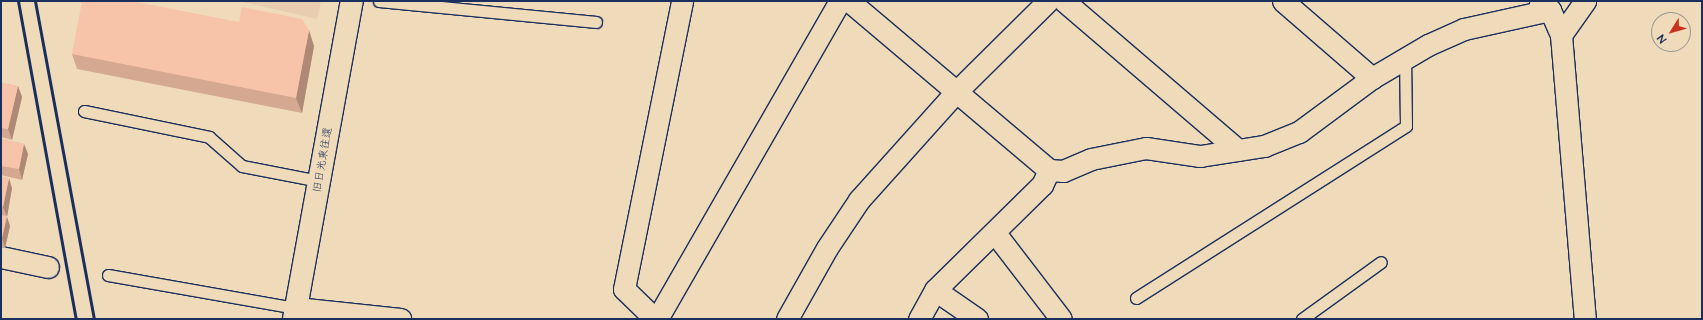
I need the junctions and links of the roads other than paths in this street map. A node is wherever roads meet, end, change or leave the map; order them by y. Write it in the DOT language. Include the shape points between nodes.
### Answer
graph roads {
  1 [pos="352,1"];
  2 [pos="379,1"];
  3 [pos="682,1"];
  4 [pos="840,1"];
  5 [pos="850,1"];
  6 [pos="1048,1"];
  7 [pos="1064,1"];
  8 [pos="1283,1"];
  9 [pos="1585,1"];
  10 [pos="1544,5"];
  11 [pos="596,22"];
  12 [pos="1561,35"];
  13 [pos="1405,57"];
  14 [pos="1372,78"];
  15 [pos="956,92"];
  16 [pos="84,111"];
  17 [pos="1238,150"];
  18 [pos="1049,170"];
  19 [pos="319,181"];
  20 [pos="995,233"];
  21 [pos="1,257"];
  22 [pos="1381,262"];
  23 [pos="48,267"];
  24 [pos="108,275"];
  25 [pos="935,290"];
  26 [pos="1136,298"];
  27 [pos="295,313"];
  28 [pos="400,319"];
  29 [pos="656,319"];
  30 [pos="787,319"];
  31 [pos="919,319"];
  32 [pos="976,319"];
  33 [pos="1061,319"];
  34 [pos="1302,319"];
  35 [pos="1585,319"];
  1 -- 19 [label="street, 旧日光東往還"];
  2 -- 11 [label="lane"];
  3 -- 29 [label="street" via="624,289"];
  4 -- 29 [label="street"];
  5 -- 15 [label="street"];
  6 -- 15 [label="street"];
  7 -- 17 [label="street"];
  8 -- 14 [label="street"];
  9 -- 12 [label="street"];
  10 -- 12 [label="street"];
  10 -- 13 [label="street" via="1464,29"];
  12 -- 35 [label="street"];
  13 -- 14 [label="street"];
  13 -- 26 [label="lane" via="1406,126"];
  14 -- 17 [label="street" via="1299,132 1264,146"];
  15 -- 18 [label="street"];
  15 -- 30 [label="street" via="859,200 827,248"];
  16 -- 19 [label="lane" via="209,137 242,166"];
  17 -- 18 [label="street" via="1200,156 1146,148 1091,159 1063,172"];
  18 -- 20 [label="street" via="1042,185"];
  19 -- 27 [label="street, 旧日光東往還"];
  20 -- 25 [label="street"];
  20 -- 33 [label="street"];
  21 -- 23 [label="street"];
  22 -- 34 [label="lane"];
  24 -- 27 [label="lane"];
  25 -- 31 [label="street"];
  25 -- 32 [label="street"];
  27 -- 28 [label="street"];
}
